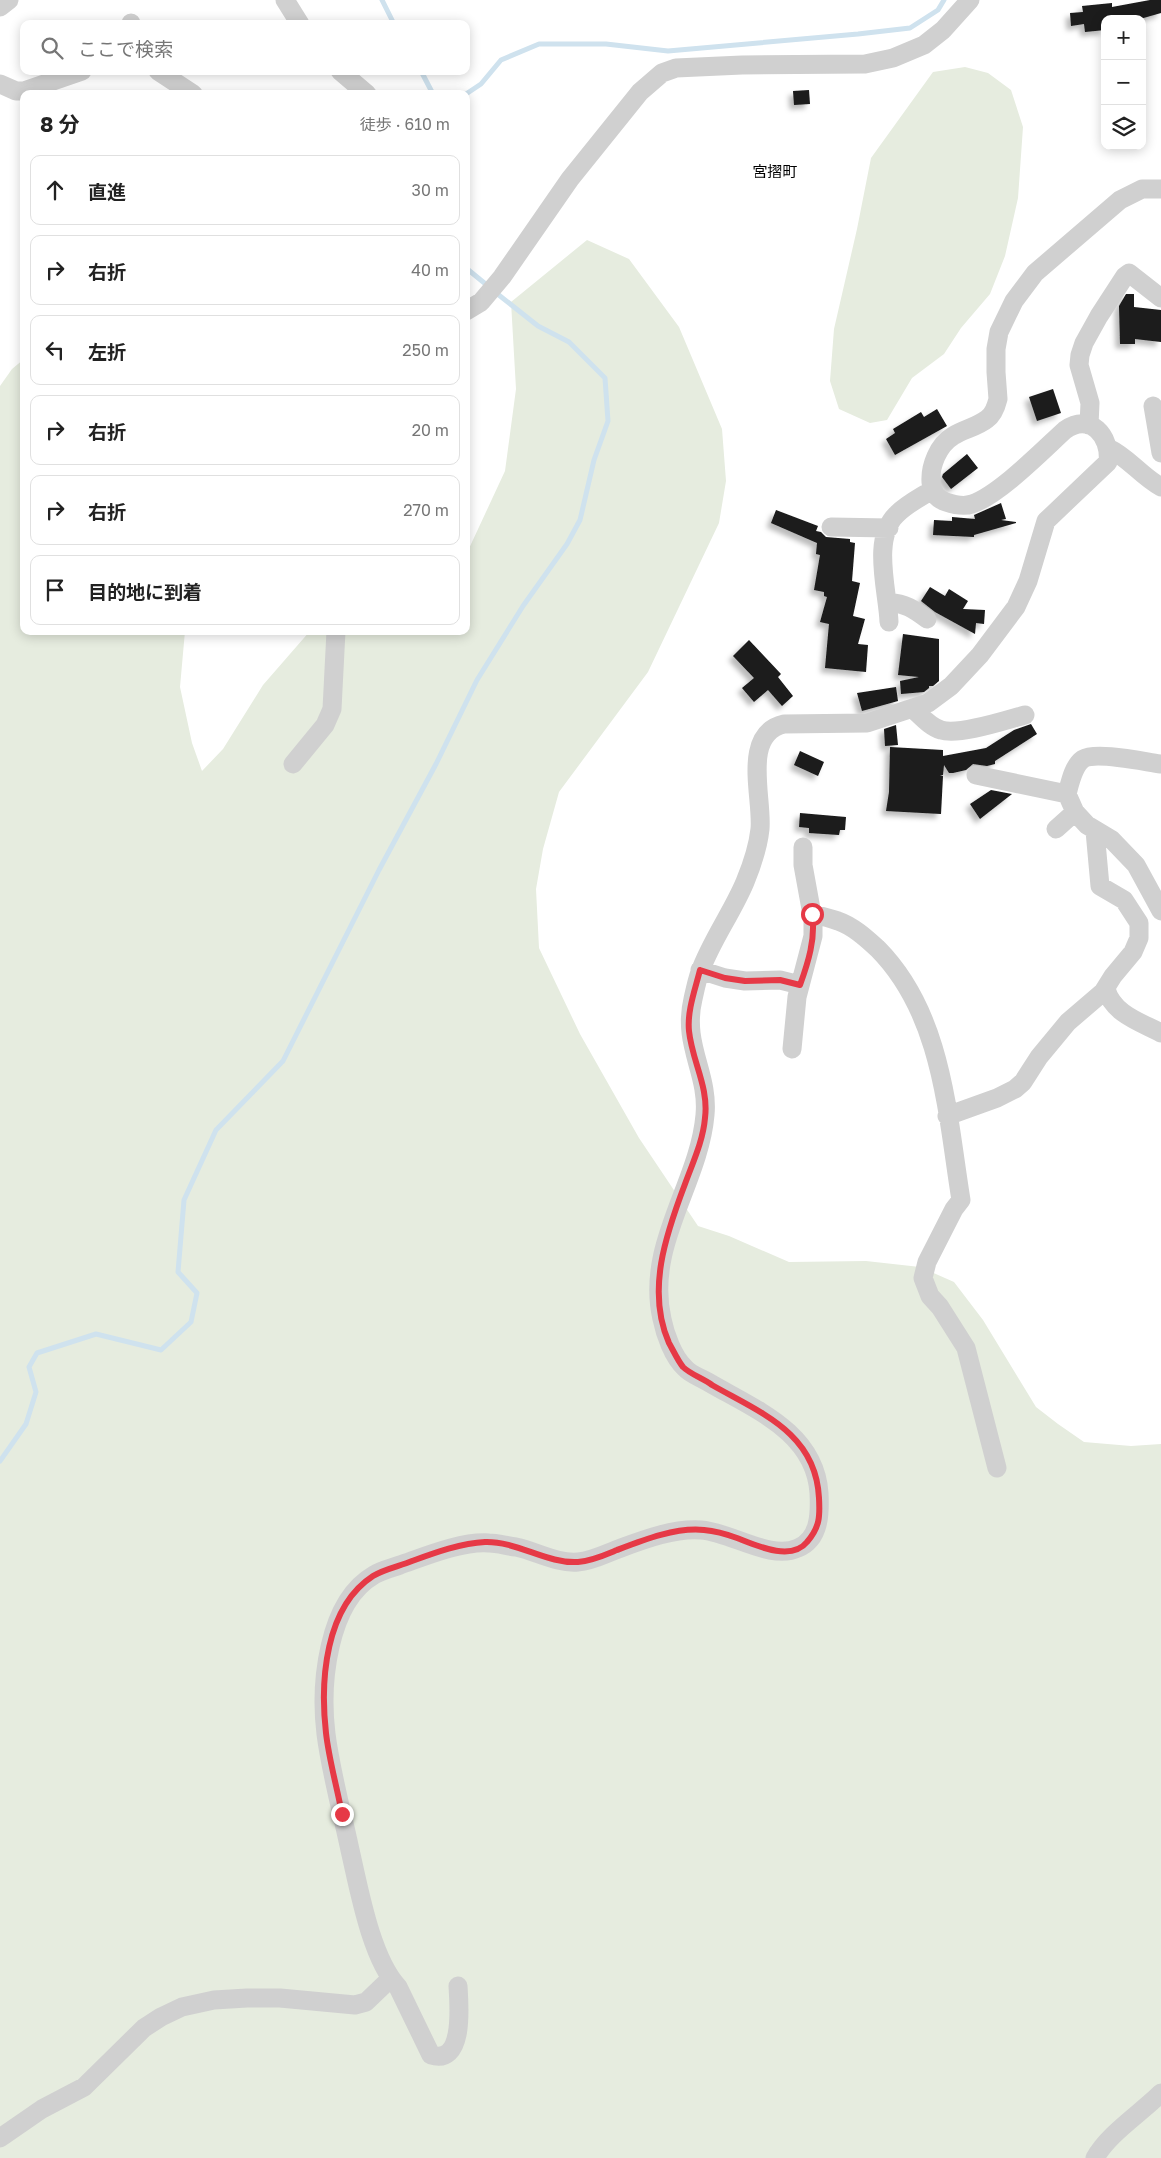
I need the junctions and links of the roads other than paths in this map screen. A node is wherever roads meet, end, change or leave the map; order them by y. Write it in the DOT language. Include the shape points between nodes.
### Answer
graph roads {
  1 [pos="9,0"];
  2 [pos="285,0"];
  3 [pos="970,0"];
  4 [pos="0,8"];
  5 [pos="298,20"];
  6 [pos="70,75"];
  7 [pos="164,75"];
  8 [pos="345,75"];
  9 [pos="0,84"];
  10 [pos="27,90"];
  11 [pos="187,90"];
  12 [pos="362,90"];
  13 [pos="20,91"];
  14 [pos="1161,189"];
  15 [pos="1161,298"];
  16 [pos="474,307"];
  17 [pos="1153,406"];
  18 [pos="1089,425"];
  19 [pos="1108,448"];
  20 [pos="1161,449"];
  21 [pos="1161,487"];
  22 [pos="932,490"];
  23 [pos="831,527"];
  24 [pos="889,528"];
  25 [pos="888,603"];
  26 [pos="927,619"];
  27 [pos="889,622"];
  28 [pos="336,635"];
  29 [pos="913,709"];
  30 [pos="1025,715"];
  31 [pos="293,764"];
  32 [pos="1161,764"];
  33 [pos="976,775"];
  34 [pos="1067,794"];
  35 [pos="1075,812"];
  36 [pos="1056,828"];
  37 [pos="1095,831"];
  38 [pos="803,847"];
  39 [pos="1161,911"];
  40 [pos="812,914"];
  41 [pos="700,970"];
  42 [pos="800,985"];
  43 [pos="1106,989"];
  44 [pos="1161,1033"];
  45 [pos="792,1049"];
  46 [pos="948,1116"];
  47 [pos="997,1468"];
  48 [pos="390,1979"];
  49 [pos="458,1986"];
  50 [pos="1161,2094"];
  51 [pos="0,2138"];
  52 [pos="1095,2158"];
  1 -- 4 [label="street"];
  2 -- 5 [label="street"];
  3 -- 16 [label="street" via="943,30 924,44 894,58 865,64 676,68 662,73 640,92 570,179 502,277"];
  6 -- 10 [label="street"];
  7 -- 11 [label="street"];
  8 -- 12 [label="street"];
  9 -- 13 [label="street"];
  14 -- 22 [label="street" via="1142,189 1120,200 1035,273 1014,301 999,332 996,408 989,418 952,436 940,448 931,474"];
  15 -- 18 [label="street" via="1129,273 1099,316 1084,343 1079,365 1090,403"];
  17 -- 20 [label="street"];
  18 -- 19 [label="street" via="1101,433"];
  18 -- 22 [label="street" via="1070,427 989,497 961,506 944,502"];
  19 -- 21 [label="street"];
  19 -- 29 [label="street" via="1108,462 1046,521 1028,581 1016,607 980,655 951,686 928,703"];
  22 -- 24 [label="street" via="895,515"];
  23 -- 24 [label="street"];
  24 -- 25 [label="street" via="883,572"];
  25 -- 26 [label="street" via="906,605"];
  25 -- 27 [label="street"];
  28 -- 31 [label="street" via="332,708 325,725"];
  29 -- 30 [label="street" via="933,726 953,731"];
  29 -- 41 [label="street" via="867,723 784,724 767,732 759,753 756,777 760,828 753,862"];
  32 -- 34 [label="street" via="1095,756 1084,759 1074,771"];
  33 -- 34 [label="street"];
  34 -- 35 [label="street"];
  35 -- 36 [label="street"];
  35 -- 37 [label="street"];
  37 -- 39 [label="street" via="1112,840 1136,865"];
  37 -- 43 [label="street" via="1100,886 1124,900 1139,923 1139,938 1134,952"];
  38 -- 40 [label="street"];
  40 -- 42 [label="street" via="813,936"];
  40 -- 46 [label="street" via="840,921 865,937 910,991 932,1040"];
  41 -- 42 [label="street" via="725,978 780,980"];
  41 -- 48 [label="street" via="689,1014 689,1031 703,1086 705,1119 698,1150 662,1255 658,1286 661,1317 669,1343 684,1368 772,1419 793,1435 809,1455 818,1486 820,1520 809,1540 802,1547 790,1551 751,1546 738,1538 695,1529 582,1562 566,1562 520,1548 485,1542 451,1549 374,1574 357,1590 345,1605 334,1630 324,1703 326,1735 360,1894 376,1947"];
  42 -- 45 [label="street"];
  43 -- 44 [label="street" via="1108,997 1122,1013"];
  43 -- 46 [label="street" via="1068,1022 1015,1089"];
  46 -- 47 [label="street" via="961,1200 927,1262 923,1278 930,1296 966,1348"];
  48 -- 49 [label="street" via="398,1988 431,2055 439,2057 451,2048 459,2033"];
  48 -- 51 [label="street" via="366,2002 355,2005 247,1998 214,2000 182,2008 144,2028 84,2087 42,2108"];
  50 -- 52 [label="street" via="1115,2135"];
}
